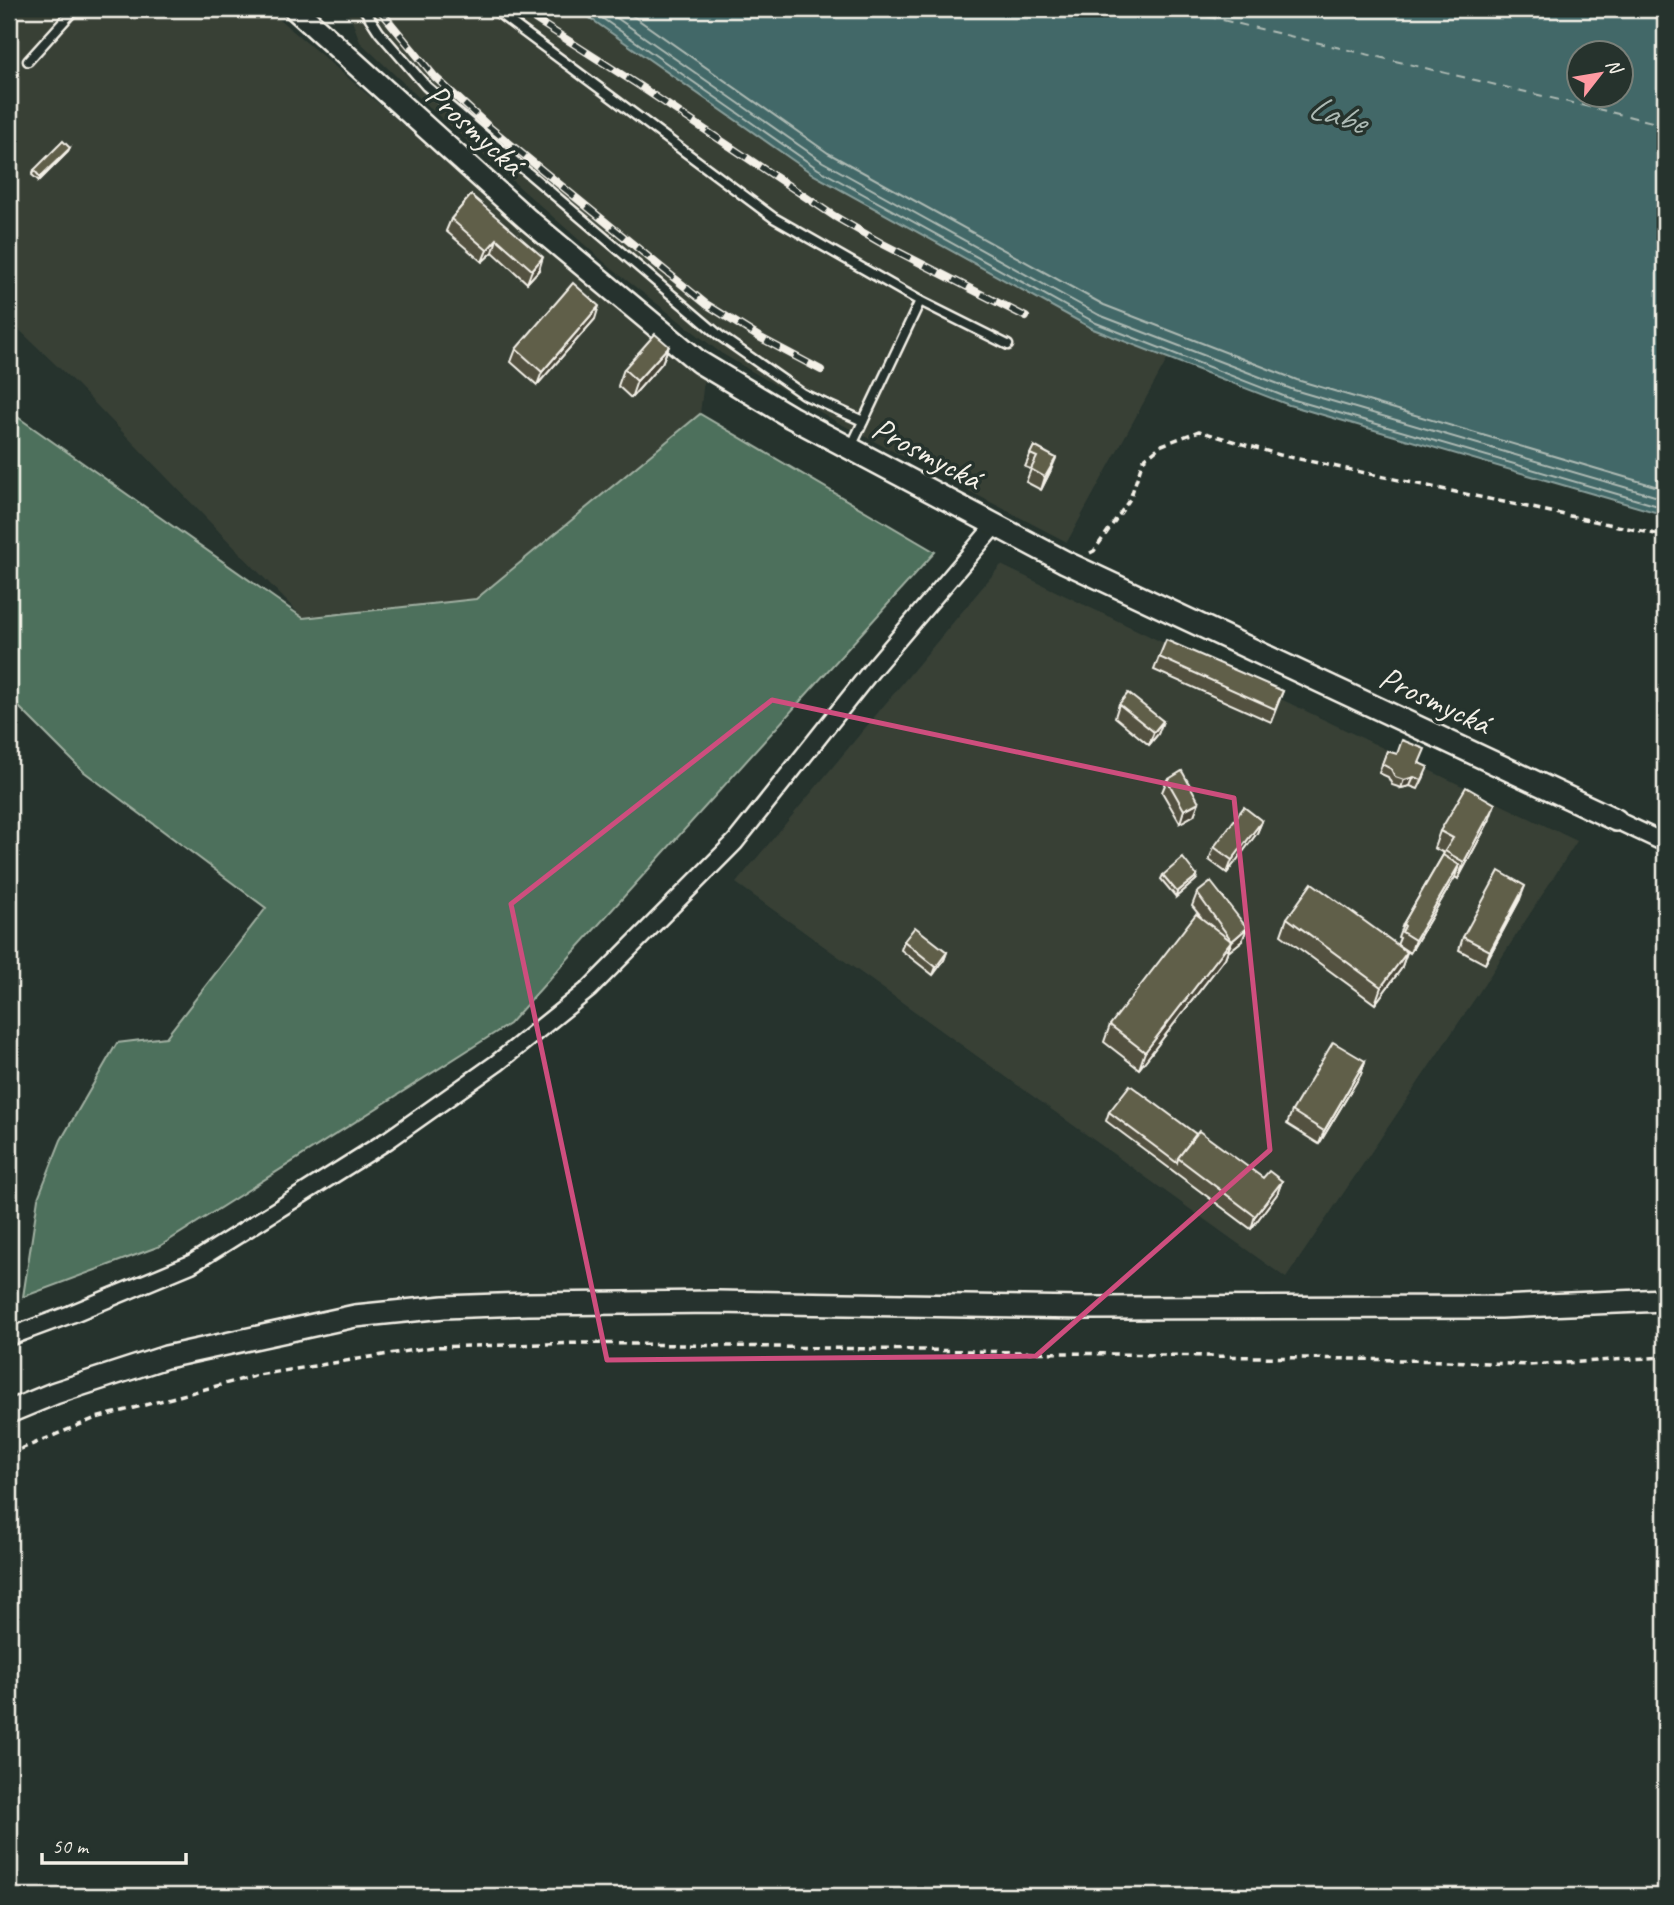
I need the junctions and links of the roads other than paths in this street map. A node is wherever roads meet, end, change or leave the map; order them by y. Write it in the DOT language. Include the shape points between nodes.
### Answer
graph roads {
  1 [pos="75,9"];
  2 [pos="295,9"];
  3 [pos="364,9"];
  4 [pos="494,9"];
  5 [pos="28,61"];
  6 [pos="920,301"];
  7 [pos="1008,345"];
  8 [pos="863,421"];
  9 [pos="851,447"];
  10 [pos="995,526"];
  11 [pos="1616,820"];
  12 [pos="1665,843"];
  13 [pos="1665,1300"];
  14 [pos="9,1337"];
  15 [pos="9,1412"];
  1 -- 5 [label="lane"];
  2 -- 9 [label="main road, Prosmycká" via="526,218 699,362"];
  3 -- 8 [label="lane" via="426,86 720,336 803,394"];
  4 -- 6 [label="lane" via="774,218"];
  6 -- 7 [label="lane"];
  6 -- 8 [label="lane"];
  8 -- 9 [label="lane"];
  9 -- 10 [label="main road, Prosmycká"];
  10 -- 11 [label="main road, Prosmycká"];
  10 -- 14 [label="street" via="871,671 735,842 579,997 497,1063 388,1140 191,1264"];
  11 -- 12 [label="street"];
  13 -- 15 [label="main road" via="1500,1307 1083,1308 717,1302 444,1307 355,1316 166,1357"];
}
